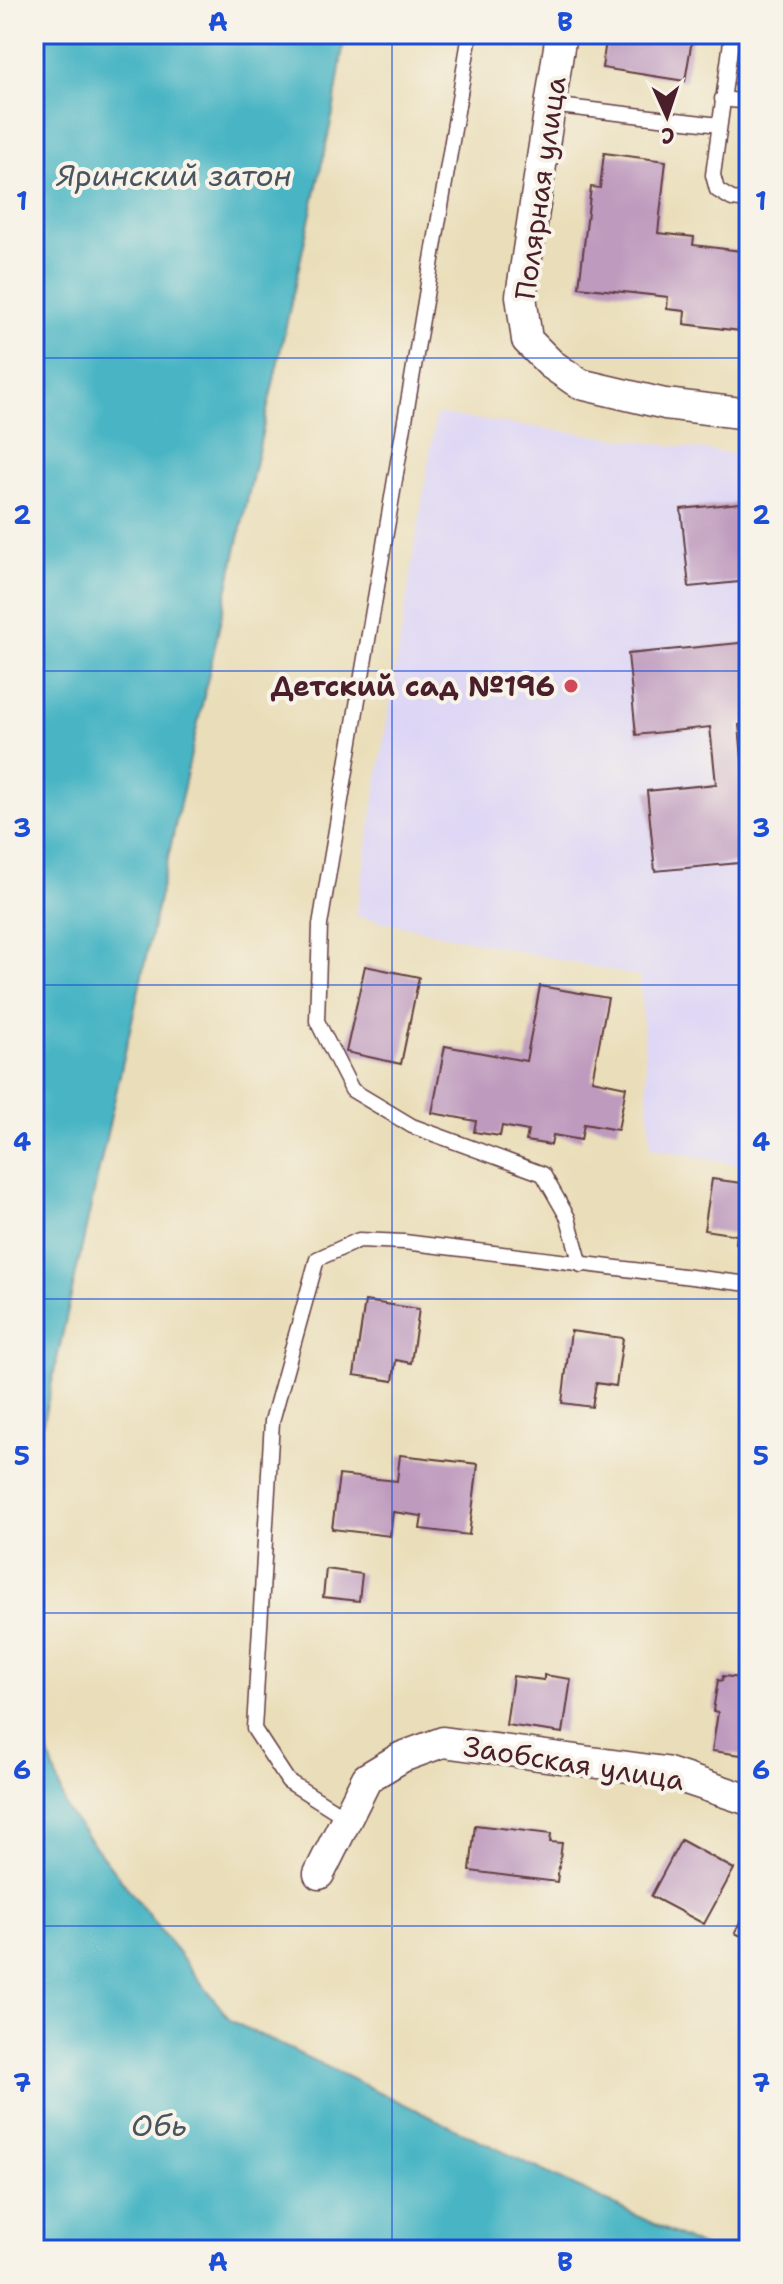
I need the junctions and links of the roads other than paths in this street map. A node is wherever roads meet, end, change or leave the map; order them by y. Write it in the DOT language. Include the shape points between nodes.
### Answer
graph roads {
  1 [pos="470,34"];
  2 [pos="561,34"];
  3 [pos="732,34"];
  4 [pos="722,99"];
  5 [pos="749,102"];
  6 [pos="550,105"];
  7 [pos="719,125"];
  8 [pos="749,201"];
  9 [pos="749,414"];
  10 [pos="581,1265"];
  11 [pos="749,1284"];
  12 [pos="749,1800"];
  13 [pos="347,1818"];
  14 [pos="319,1874"];
  1 -- 10 [label="lane" via="320,925 317,1021 352,1090 412,1126 543,1174 568,1218"];
  2 -- 6 [label="street, Полярная улица"];
  3 -- 4 [label="lane"];
  4 -- 5 [label="lane"];
  4 -- 7 [label="lane"];
  6 -- 7 [label="lane"];
  6 -- 9 [label="street, Полярная улица" via="521,296 527,340 580,384 665,404"];
  7 -- 8 [label="lane" via="713,175 717,190"];
  10 -- 11 [label="lane"];
  10 -- 13 [label="lane" via="359,1240 317,1259 272,1421 254,1729 288,1781"];
  12 -- 13 [label="street, Заобская улица" via="665,1772 443,1742 367,1778"];
  13 -- 14 [label="street, Заобская улица"];
}
